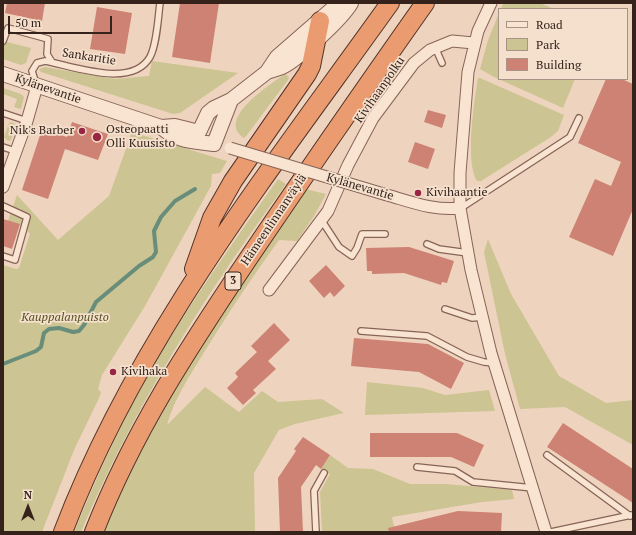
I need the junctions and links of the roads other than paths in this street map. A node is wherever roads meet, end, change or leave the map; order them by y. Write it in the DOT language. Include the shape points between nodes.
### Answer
graph roads {
  1 [pos="160,3"];
  2 [pos="339,3"];
  3 [pos="350,3"];
  4 [pos="390,3"];
  5 [pos="425,3"];
  6 [pos="490,3"];
  7 [pos="319,30"];
  8 [pos="3,41"];
  9 [pos="474,44"];
  10 [pos="435,47"];
  11 [pos="52,62"];
  12 [pos="442,63"];
  13 [pos="3,74"];
  14 [pos="37,86"];
  15 [pos="231,100"];
  16 [pos="3,113"];
  17 [pos="579,118"];
  18 [pos="27,121"];
  19 [pos="161,127"];
  20 [pos="199,132"];
  21 [pos="214,144"];
  22 [pos="3,147"];
  23 [pos="15,151"];
  24 [pos="4,183"];
  25 [pos="3,206"];
  26 [pos="460,208"];
  27 [pos="322,221"];
  28 [pos="385,234"];
  29 [pos="427,244"];
  30 [pos="468,253"];
  31 [pos="3,256"];
  32 [pos="269,290"];
  33 [pos="186,292"];
  34 [pos="445,309"];
  35 [pos="482,317"];
  36 [pos="361,331"];
  37 [pos="494,363"];
  38 [pos="547,455"];
  39 [pos="417,467"];
  40 [pos="324,473"];
  41 [pos="533,488"];
  42 [pos="632,515"];
  43 [pos="63,532"];
  44 [pos="94,532"];
  45 [pos="316,532"];
  46 [pos="546,532"];
  47 [pos="551,532"];
  1 -- 11 [label="lane, Sankaritie" via="152,52 139,70 124,74 96,72"];
  2 -- 7 [label="street"];
  3 -- 7 [label="street" via="338,19"];
  4 -- 33 [label="highway"];
  5 -- 44 [label="highway, Hämeenlinnanväylä / 3" via="339,123 184,355 152,409"];
  6 -- 9 [label="street"];
  7 -- 15 [label="street" via="283,67 267,72"];
  7 -- 33 [label="highway" via="307,74 233,181 212,218"];
  8 -- 11 [label="lane" via="8,28 48,39 47,54"];
  9 -- 10 [label="street, Kivihaanpolku" via="452,41"];
  9 -- 26 [label="street" via="468,72 460,173"];
  10 -- 12 [label="lane"];
  10 -- 27 [label="street, Kivihaanpolku" via="414,63 373,118"];
  11 -- 14 [label="lane, Sankaritie" via="37,63 32,74"];
  13 -- 14 [label="street, Kylänevantie"];
  14 -- 18 [label="street"];
  14 -- 19 [label="street, Kylänevantie"];
  15 -- 20 [label="street" via="208,113"];
  15 -- 21 [label="street"];
  16 -- 18 [label="lane"];
  17 -- 26 [label="lane" via="570,138"];
  18 -- 23 [label="street"];
  19 -- 20 [label="street, Kylänevantie" via="174,126"];
  19 -- 21 [label="street, Kylänevantie" via="172,137"];
  20 -- 21 [label="street, Kylänevantie"];
  21 -- 26 [label="street, Kylänevantie, bridge" via="431,208"];
  22 -- 23 [label="lane"];
  23 -- 24 [label="street"];
  25 -- 31 [label="lane" via="27,217 15,260"];
  26 -- 30 [label="street"];
  27 -- 28 [label="lane" via="339,247 352,256 362,234"];
  27 -- 32 [label="street, Kivihaanpolku"];
  29 -- 30 [label="lane" via="439,249"];
  30 -- 35 [label="street"];
  33 -- 43 [label="highway" via="124,398 76,497"];
  34 -- 35 [label="lane" via="472,318"];
  35 -- 37 [label="street"];
  36 -- 37 [label="lane" via="427,336 467,357"];
  37 -- 41 [label="street"];
  38 -- 42 [label="lane"];
  39 -- 41 [label="lane" via="455,471 473,482"];
  40 -- 45 [label="lane" via="314,491"];
  41 -- 46 [label="street"];
  42 -- 47 [label="lane"];
}
